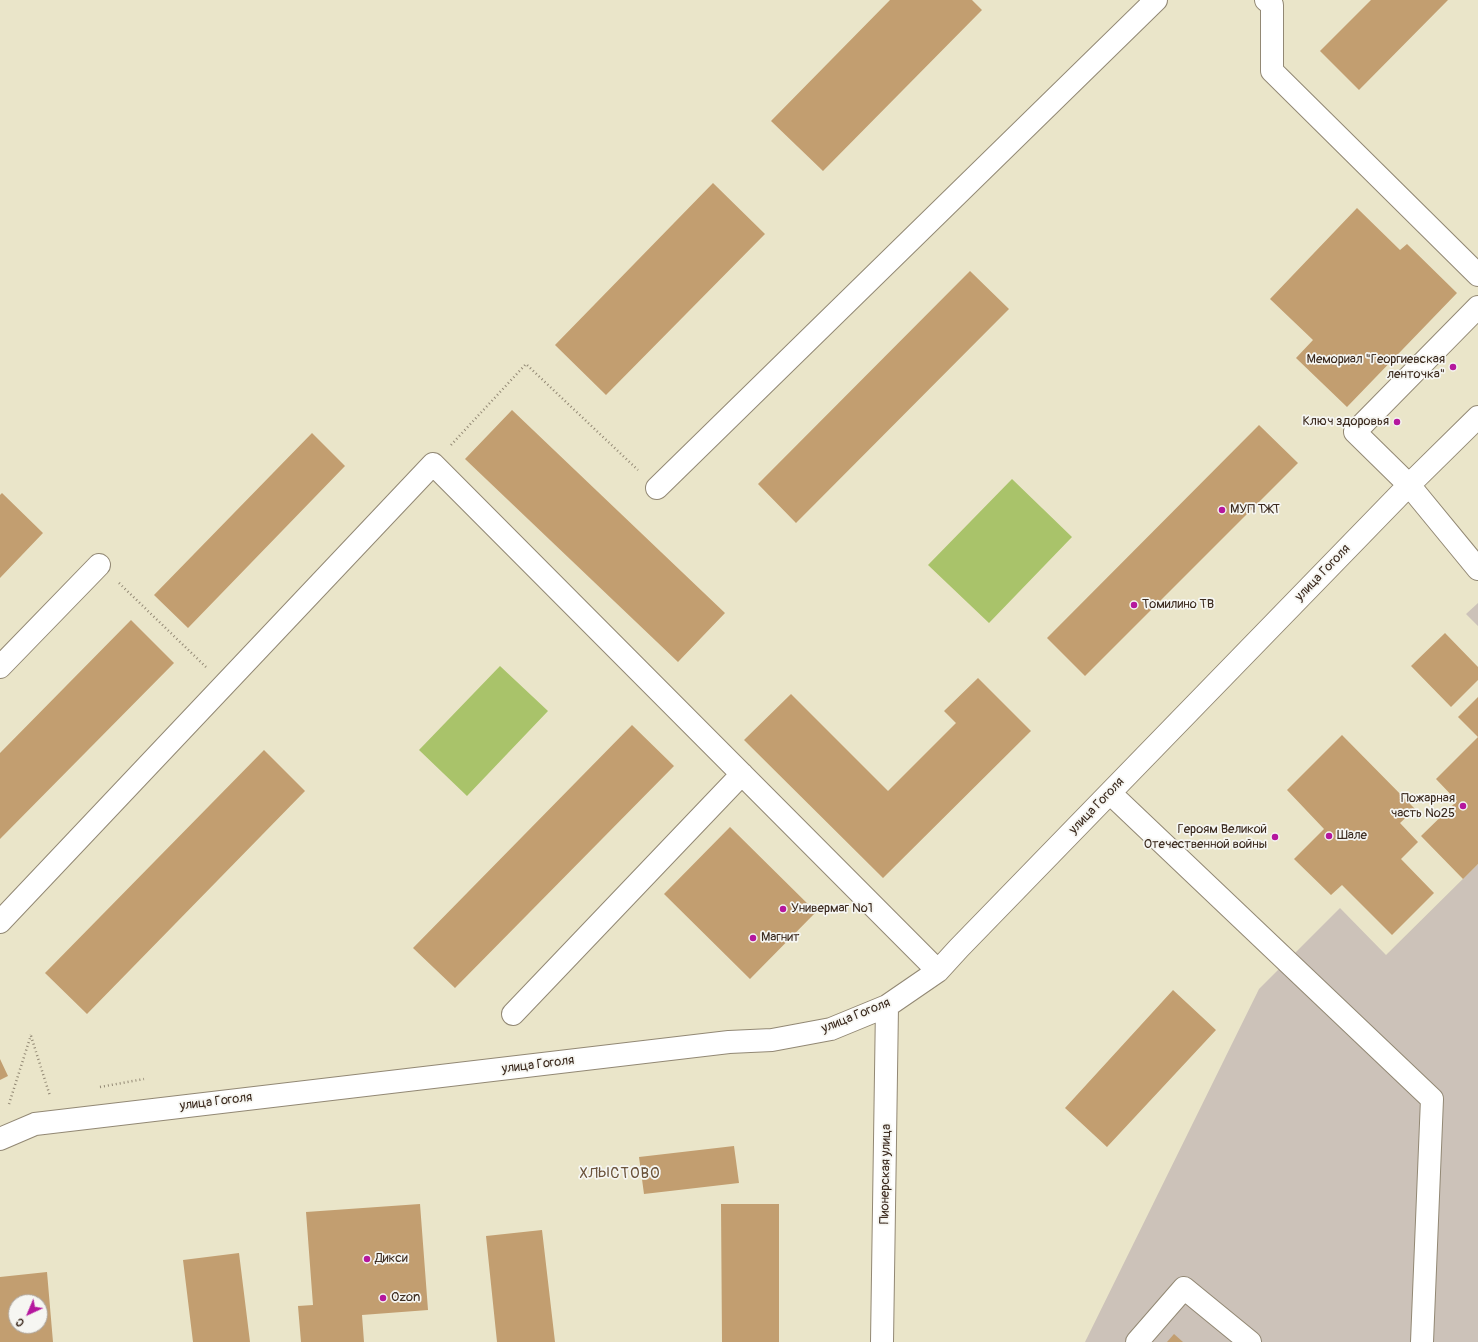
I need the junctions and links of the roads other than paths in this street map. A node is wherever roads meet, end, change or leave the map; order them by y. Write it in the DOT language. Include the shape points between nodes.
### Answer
graph roads {
  1 [pos="1156,0"];
  2 [pos="1272,2"];
  3 [pos="1478,275"];
  4 [pos="1478,307"];
  5 [pos="1478,417"];
  6 [pos="1409,485"];
  7 [pos="657,488"];
  8 [pos="100,565"];
  9 [pos="1478,569"];
  10 [pos="0,667"];
  11 [pos="742,774"];
  12 [pos="1110,793"];
  13 [pos="0,922"];
  14 [pos="938,971"];
  15 [pos="887,1006"];
  16 [pos="513,1014"];
  17 [pos="0,1139"];
  18 [pos="882,1342"];
  19 [pos="1137,1342"];
  20 [pos="1250,1342"];
  21 [pos="1422,1342"];
  1 -- 7 [label="street"];
  2 -- 3 [label="street" via="1272,72"];
  4 -- 6 [label="street" via="1355,432"];
  5 -- 6 [label="street, улица Гоголя"];
  6 -- 9 [label="street"];
  6 -- 12 [label="street, улица Гоголя"];
  8 -- 10 [label="street"];
  11 -- 13 [label="street" via="433,464"];
  11 -- 14 [label="street"];
  11 -- 16 [label="street"];
  12 -- 14 [label="street, улица Гоголя"];
  12 -- 21 [label="street" via="1432,1099"];
  14 -- 15 [label="street, улица Гоголя"];
  15 -- 17 [label="street, улица Гоголя" via="831,1029 772,1040 729,1042 35,1124"];
  15 -- 18 [label="street, Пионерская улица"];
  19 -- 20 [label="street" via="1184,1288"];
}
